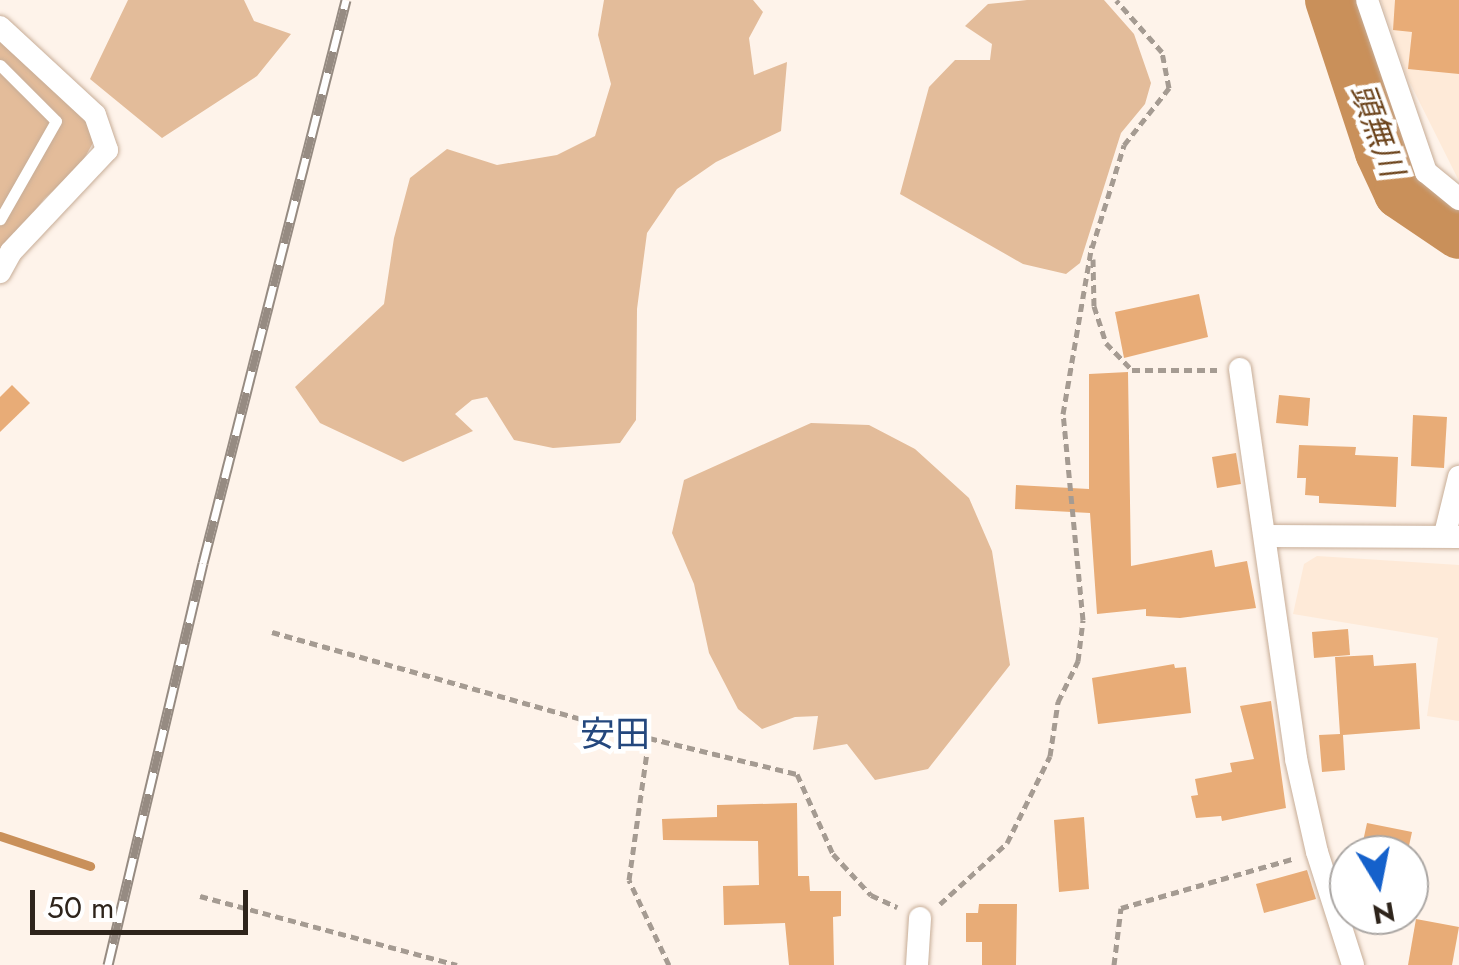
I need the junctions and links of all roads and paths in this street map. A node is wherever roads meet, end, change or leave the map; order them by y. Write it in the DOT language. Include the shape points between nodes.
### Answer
graph roads {
  1 [pos="1116,0"];
  2 [pos="1367,0"];
  3 [pos="0,28"];
  4 [pos="0,65"];
  5 [pos="1459,200"];
  6 [pos="0,219"];
  7 [pos="1092,245"];
  8 [pos="0,272"];
  9 [pos="1240,369"];
  10 [pos="1459,478"];
  11 [pos="1267,536"];
  12 [pos="1452,536"];
  13 [pos="272,632"];
  14 [pos="648,738"];
  15 [pos="1317,852"];
  16 [pos="200,896"];
  17 [pos="920,918"];
  18 [pos="456,965"];
  19 [pos="669,965"];
  20 [pos="917,965"];
  21 [pos="1114,965"];
  22 [pos="1353,965"];
  1 -- 7 [label="path" via="1162,52 1169,88 1124,145"];
  2 -- 5 [label="street" via="1426,172"];
  3 -- 8 [label="street" via="95,114 107,150"];
  4 -- 6 [label="lane" via="56,121"];
  7 -- 9 [label="path" via="1094,306 1106,343 1132,370"];
  7 -- 17 [label="path" via="1063,414 1083,620 1078,661 1058,702 1050,756 1007,843"];
  9 -- 11 [label="street"];
  10 -- 12 [label="street"];
  11 -- 12 [label="street"];
  11 -- 15 [label="street" via="1296,759"];
  13 -- 14 [label="path"];
  14 -- 17 [label="path" via="797,774 832,854 871,894"];
  14 -- 19 [label="path" via="629,880"];
  15 -- 21 [label="path" via="1121,908"];
  15 -- 22 [label="street"];
  16 -- 18 [label="path"];
  17 -- 20 [label="street"];
}
